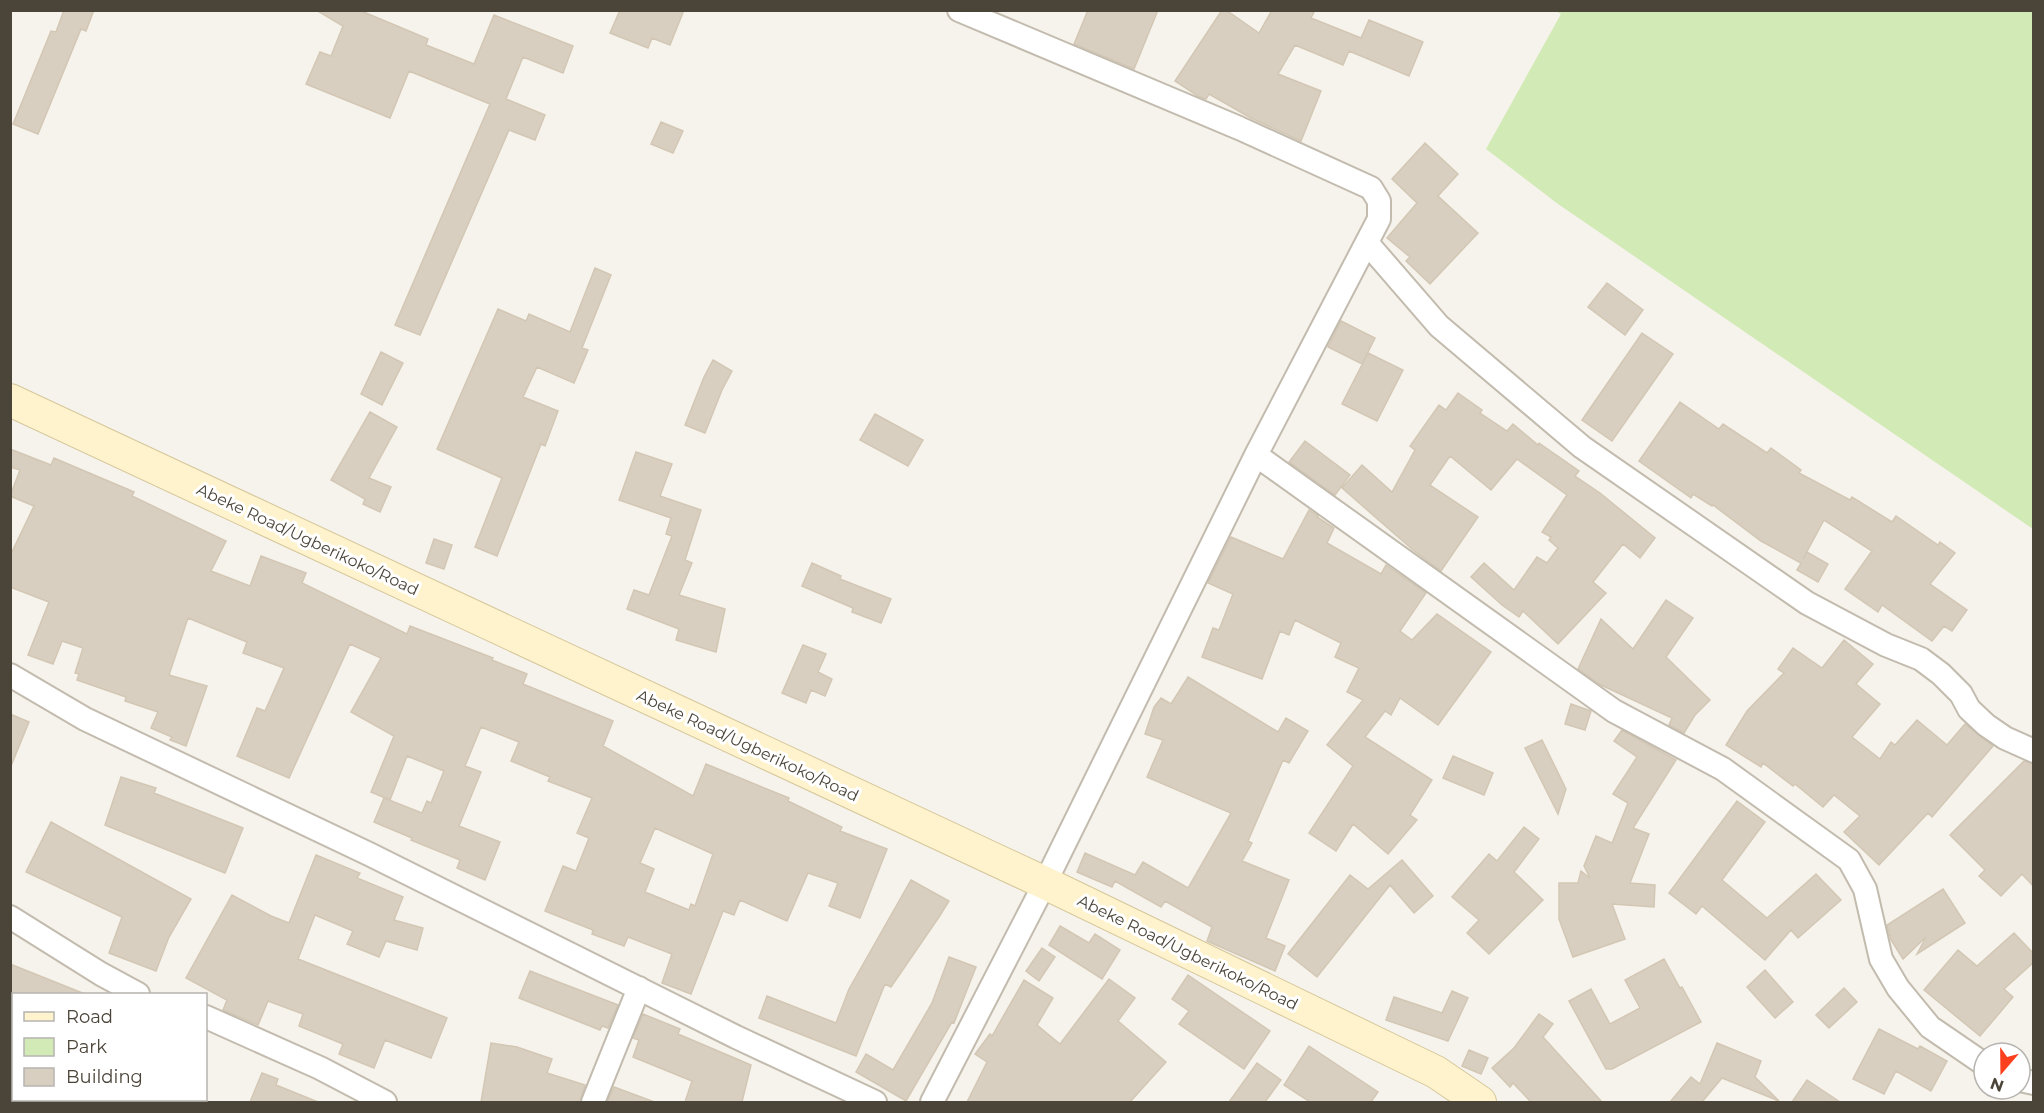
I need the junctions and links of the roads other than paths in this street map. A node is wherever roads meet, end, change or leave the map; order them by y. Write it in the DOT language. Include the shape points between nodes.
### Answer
graph roads {
  1 [pos="959,10"];
  2 [pos="1368,244"];
  3 [pos="10,400"];
  4 [pos="1256,456"];
  5 [pos="10,675"];
  6 [pos="2034,751"];
  7 [pos="1045,883"];
  8 [pos="10,917"];
  9 [pos="639,988"];
  10 [pos="136,993"];
  11 [pos="207,1017"];
  12 [pos="1972,1056"];
  13 [pos="385,1102"];
  14 [pos="593,1102"];
  15 [pos="875,1102"];
  16 [pos="932,1102"];
  17 [pos="1480,1102"];
  1 -- 2 [label="street" via="1371,188 1379,201 1379,219"];
  2 -- 4 [label="street"];
  2 -- 6 [label="street" via="1439,326 1582,447 1807,603 1921,659 1962,694 1969,709 1986,725"];
  3 -- 7 [label="street, Abeke Road/Ugberikoko/Road"];
  4 -- 7 [label="street"];
  4 -- 12 [label="street" via="1614,711 1723,769 1850,860 1866,889 1881,959 1898,988 1930,1027"];
  5 -- 9 [label="street" via="85,719"];
  7 -- 16 [label="street"];
  7 -- 17 [label="street, Abeke Road/Ugberikoko/Road" via="1436,1072"];
  8 -- 10 [label="street"];
  9 -- 14 [label="street"];
  9 -- 15 [label="street"];
  11 -- 13 [label="street"];
}
